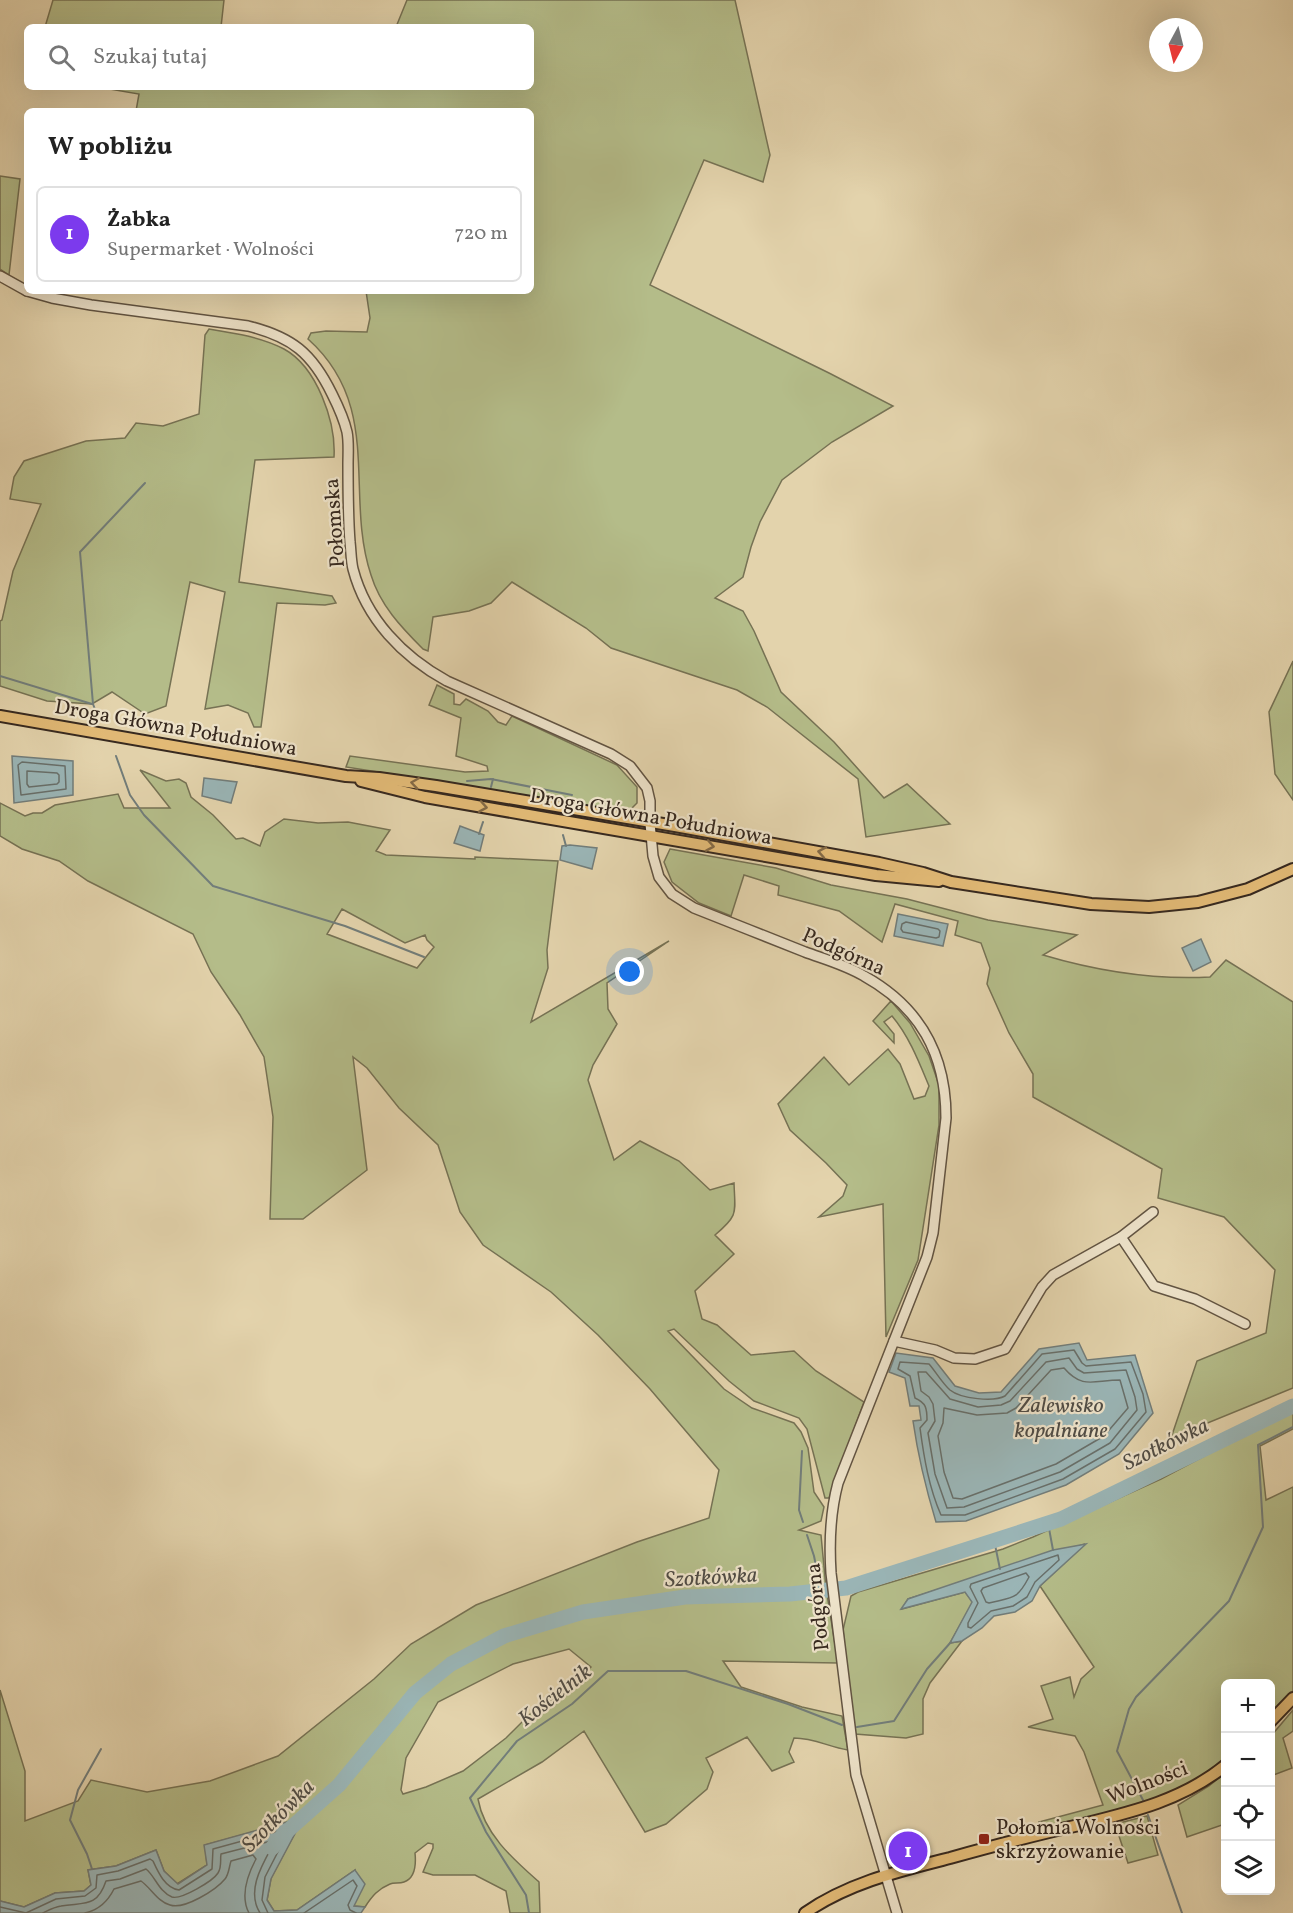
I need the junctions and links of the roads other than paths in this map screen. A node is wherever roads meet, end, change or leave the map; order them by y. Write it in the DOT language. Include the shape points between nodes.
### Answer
graph roads {
  1 [pos="0,276"];
  2 [pos="24,289"];
  3 [pos="39,294"];
  4 [pos="0,716"];
  5 [pos="346,776"];
  6 [pos="650,822"];
  7 [pos="653,836"];
  8 [pos="1293,869"];
  9 [pos="951,882"];
  10 [pos="737,925"];
  11 [pos="1153,1212"];
  12 [pos="1121,1237"];
  13 [pos="1245,1324"];
  14 [pos="894,1341"];
  15 [pos="1293,1698"];
  16 [pos="1275,1717"];
  17 [pos="1221,1769"];
  18 [pos="886,1875"];
  19 [pos="805,1913"];
  20 [pos="897,1913"];
  1 -- 2 [label="street, Połomska"];
  3 -- 6 [label="street, Połomska" via="71,302 248,326 288,340 305,352 321,371 347,433 352,568 374,616 397,646 426,670 630,766 647,788"];
  4 -- 5 [label="main road, Droga Główna Południowa"];
  6 -- 5 [label="main road, Droga Główna Południowa, one-way" via="436,786"];
  5 -- 7 [label="main road, Droga Główna Południowa, one-way" via="425,796"];
  6 -- 7 [label="street, Połomska"];
  9 -- 6 [label="main road, Droga Główna Południowa, one-way" via="879,863"];
  7 -- 9 [label="main road, Droga Główna Południowa, one-way" via="876,875"];
  7 -- 10 [label="street, Połomska" via="654,864 666,888 686,904"];
  8 -- 9 [label="main road, Droga Główna Południowa" via="1228,896 1160,907 1091,904"];
  10 -- 14 [label="street, Podgórna" via="862,974 909,1008 932,1046 946,1100 933,1233"];
  11 -- 12 [label="street"];
  12 -- 13 [label="street" via="1155,1286 1195,1299"];
  12 -- 14 [label="street" via="1053,1275 1005,1349 975,1359 954,1358"];
  14 -- 18 [label="street, Podgórna" via="838,1483 829,1543 856,1775"];
  15 -- 16 [label="main road"];
  17 -- 18 [label="main road, Wolności" via="1179,1796 1129,1813"];
  18 -- 19 [label="main road, Wolności" via="855,1885"];
  18 -- 20 [label="street, Podgórna"];
}
